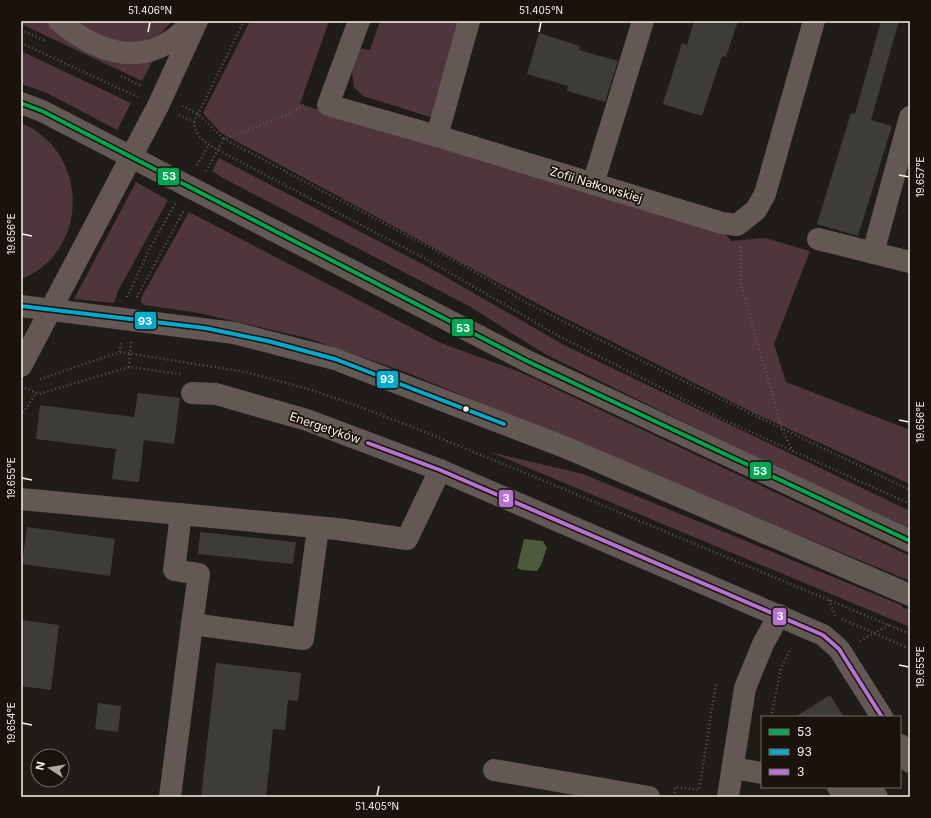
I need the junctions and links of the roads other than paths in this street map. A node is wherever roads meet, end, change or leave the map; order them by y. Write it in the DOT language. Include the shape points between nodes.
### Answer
graph roads {
  1 [pos="59,21"];
  2 [pos="193,21"];
  3 [pos="197,21"];
  4 [pos="359,21"];
  5 [pos="470,21"];
  6 [pos="642,21"];
  7 [pos="814,21"];
  8 [pos="21,103"];
  9 [pos="910,119"];
  10 [pos="437,136"];
  11 [pos="130,158"];
  12 [pos="592,184"];
  13 [pos="818,239"];
  14 [pos="874,253"];
  15 [pos="910,262"];
  16 [pos="21,306"];
  17 [pos="52,308"];
  18 [pos="29,373"];
  19 [pos="192,393"];
  20 [pos="440,470"];
  21 [pos="21,498"];
  22 [pos="181,514"];
  23 [pos="318,528"];
  24 [pos="910,541"];
  25 [pos="910,595"];
  26 [pos="779,615"];
  27 [pos="192,624"];
  28 [pos="881,716"];
  29 [pos="901,747"];
  30 [pos="910,762"];
  31 [pos="733,768"];
  32 [pos="494,770"];
  33 [pos="761,773"];
  34 [pos="844,788"];
  35 [pos="170,797"];
  36 [pos="649,797"];
  37 [pos="728,797"];
  38 [pos="877,797"];
  1 -- 2 [label="main road" via="89,41 113,52 131,55 160,47"];
  3 -- 11 [label="main road"];
  4 -- 10 [label="street, Zofii Nałkowskiej" via="328,105"];
  5 -- 10 [label="street"];
  6 -- 12 [label="street"];
  7 -- 12 [label="street, Zofii Nałkowskiej" via="765,194 756,210 737,225 722,223"];
  8 -- 11 [label="street" via="42,111"];
  9 -- 14 [label="street"];
  10 -- 12 [label="street, Zofii Nałkowskiej"];
  11 -- 17 [label="main road"];
  11 -- 24 [label="street" via="529,362"];
  13 -- 14 [label="street"];
  14 -- 15 [label="street"];
  16 -- 17 [label="street"];
  17 -- 18 [label="main road"];
  17 -- 25 [label="street" via="234,333 335,359 567,448"];
  19 -- 20 [label="street, Energetyków" via="216,394 307,420"];
  20 -- 23 [label="street" via="407,539"];
  20 -- 26 [label="street, Energetyków"];
  21 -- 22 [label="street"];
  22 -- 23 [label="street"];
  22 -- 27 [label="street" via="174,570 199,574"];
  23 -- 27 [label="street" via="303,639"];
  26 -- 28 [label="street, Energetyków" via="832,641"];
  26 -- 31 [label="street" via="749,676"];
  27 -- 35 [label="street"];
  29 -- 30 [label="street"];
  31 -- 33 [label="street"];
  31 -- 37 [label="street"];
  32 -- 36 [label="street"];
  34 -- 38 [label="street" via="868,792"];
}
